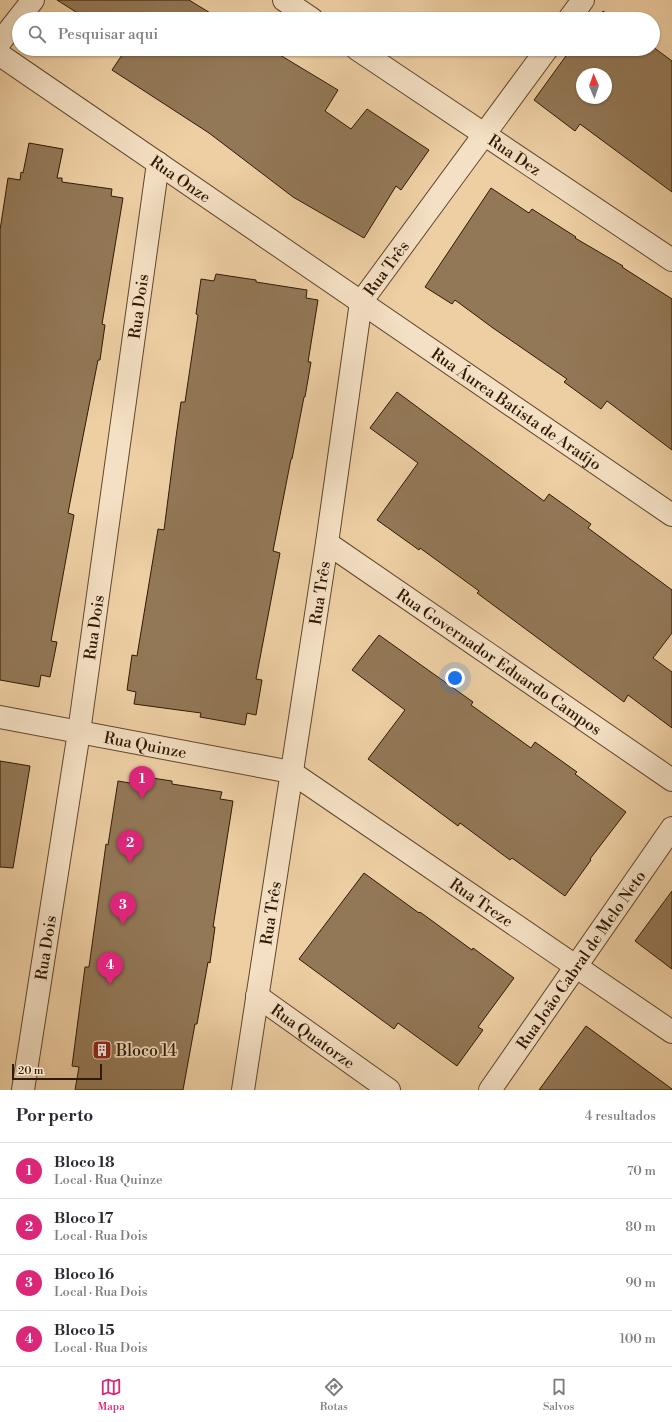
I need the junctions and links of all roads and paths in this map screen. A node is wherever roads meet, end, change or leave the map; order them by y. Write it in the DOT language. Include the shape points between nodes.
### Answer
graph roads {
  1 [pos="33,0"];
  2 [pos="284,0"];
  3 [pos="583,0"];
  4 [pos="24,12"];
  5 [pos="302,12"];
  6 [pos="574,12"];
  7 [pos="12,27"];
  8 [pos="0,42"];
  9 [pos="0,55"];
  10 [pos="367,56"];
  11 [pos="542,56"];
  12 [pos="484,134"];
  13 [pos="158,163"];
  14 [pos="672,260"];
  15 [pos="361,302"];
  16 [pos="672,515"];
  17 [pos="327,543"];
  18 [pos="0,717"];
  19 [pos="79,732"];
  20 [pos="291,772"];
  21 [pos="672,780"];
  22 [pos="672,828"];
  23 [pos="576,966"];
  24 [pos="257,996"];
  25 [pos="672,1032"];
  26 [pos="23,1090"];
  27 [pos="243,1090"];
  28 [pos="389,1090"];
  29 [pos="490,1090"];
  1 -- 4 [label="street"];
  2 -- 5 [label="street"];
  3 -- 6 [label="street"];
  7 -- 8 [label="street"];
  9 -- 13 [label="street, Rua Onze"];
  10 -- 12 [label="street, Rua Dez"];
  11 -- 12 [label="street, Rua Três"];
  12 -- 14 [label="street, Rua Dez"];
  12 -- 15 [label="street, Rua Três"];
  13 -- 15 [label="street, Rua Onze"];
  13 -- 19 [label="street, Rua Dois"];
  15 -- 16 [label="street, Rua Áurea Batista de Araújo"];
  15 -- 17 [label="street, Rua Três"];
  17 -- 20 [label="street, Rua Três"];
  17 -- 21 [label="street, Rua Governador Eduardo Campos"];
  18 -- 19 [label="street, Rua Quinze"];
  19 -- 20 [label="street, Rua Quinze"];
  19 -- 26 [label="street, Rua Dois"];
  20 -- 23 [label="street, Rua Treze"];
  20 -- 24 [label="street, Rua Três"];
  22 -- 23 [label="street, Rua João Cabral de Melo Neto"];
  23 -- 25 [label="street, Rua Treze"];
  23 -- 29 [label="street, Rua João Cabral de Melo Neto"];
  24 -- 27 [label="street, Rua Três"];
  24 -- 28 [label="street, Rua Quatorze"];
}
